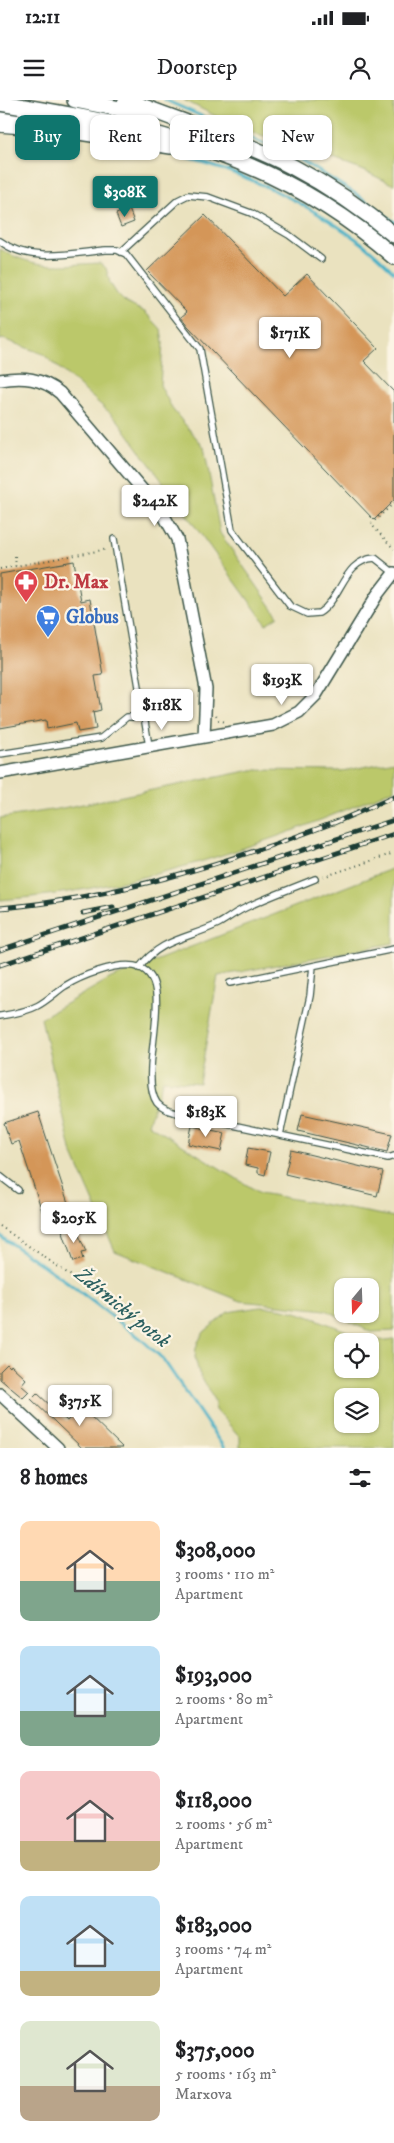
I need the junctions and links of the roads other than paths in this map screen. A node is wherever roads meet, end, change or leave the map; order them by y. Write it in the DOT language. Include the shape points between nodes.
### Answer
graph roads {
  1 [pos="75,100"];
  2 [pos="126,100"];
  3 [pos="0,103"];
  4 [pos="170,117"];
  5 [pos="0,120"];
  6 [pos="170,121"];
  7 [pos="0,129"];
  8 [pos="170,146"];
  9 [pos="170,147"];
  10 [pos="253,149"];
  11 [pos="232,160"];
  12 [pos="241,162"];
  13 [pos="394,235"];
  14 [pos="0,241"];
  15 [pos="121,252"];
  16 [pos="394,257"];
  17 [pos="320,258"];
  18 [pos="0,380"];
  19 [pos="114,539"];
  20 [pos="394,573"];
  21 [pos="144,717"];
  22 [pos="204,737"];
  23 [pos="149,746"];
  24 [pos="0,754"];
  25 [pos="0,774"];
  26 [pos="315,879"];
  27 [pos="394,949"];
  28 [pos="313,966"];
  29 [pos="139,968"];
  30 [pos="230,983"];
  31 [pos="0,1016"];
  32 [pos="280,1135"];
  33 [pos="394,1156"];
  34 [pos="0,1176"];
  35 [pos="18,1190"];
  36 [pos="0,1394"];
  37 [pos="58,1448"];
  1 -- 6 [label="main road"];
  2 -- 4 [label="main road"];
  3 -- 12 [label="main road" via="142,130 182,140"];
  5 -- 8 [label="main road"];
  7 -- 9 [label="lane"];
  10 -- 13 [label="main road" via="315,179"];
  11 -- 12 [label="main road"];
  12 -- 16 [label="main road" via="332,208"];
  14 -- 15 [label="lane" via="33,256 106,250"];
  15 -- 17 [label="lane" via="178,200 188,195 208,197 251,213"];
  15 -- 20 [label="lane" via="126,254 200,349 232,530 284,600 296,610 320,613 334,599 359,562 374,558"];
  18 -- 22 [label="street" via="32,378 60,393 163,514 177,539 183,561 206,689"];
  19 -- 21 [label="lane"];
  20 -- 22 [label="street" via="316,695 299,712 273,725"];
  21 -- 23 [label="lane"];
  21 -- 24 [label="lane" via="127,717 101,738"];
  22 -- 23 [label="street"];
  23 -- 25 [label="street"];
  26 -- 29 [label="lane" via="161,946"];
  27 -- 28 [label="lane"];
  28 -- 30 [label="lane"];
  28 -- 32 [label="lane" via="310,996"];
  29 -- 31 [label="lane" via="111,968 83,976 38,1006"];
  29 -- 32 [label="lane" via="150,976 157,991 150,1060 150,1085 157,1102 163,1108 181,1114"];
  32 -- 33 [label="lane" via="388,1158"];
  34 -- 35 [label="lane"];
  36 -- 37 [label="street"];
}
